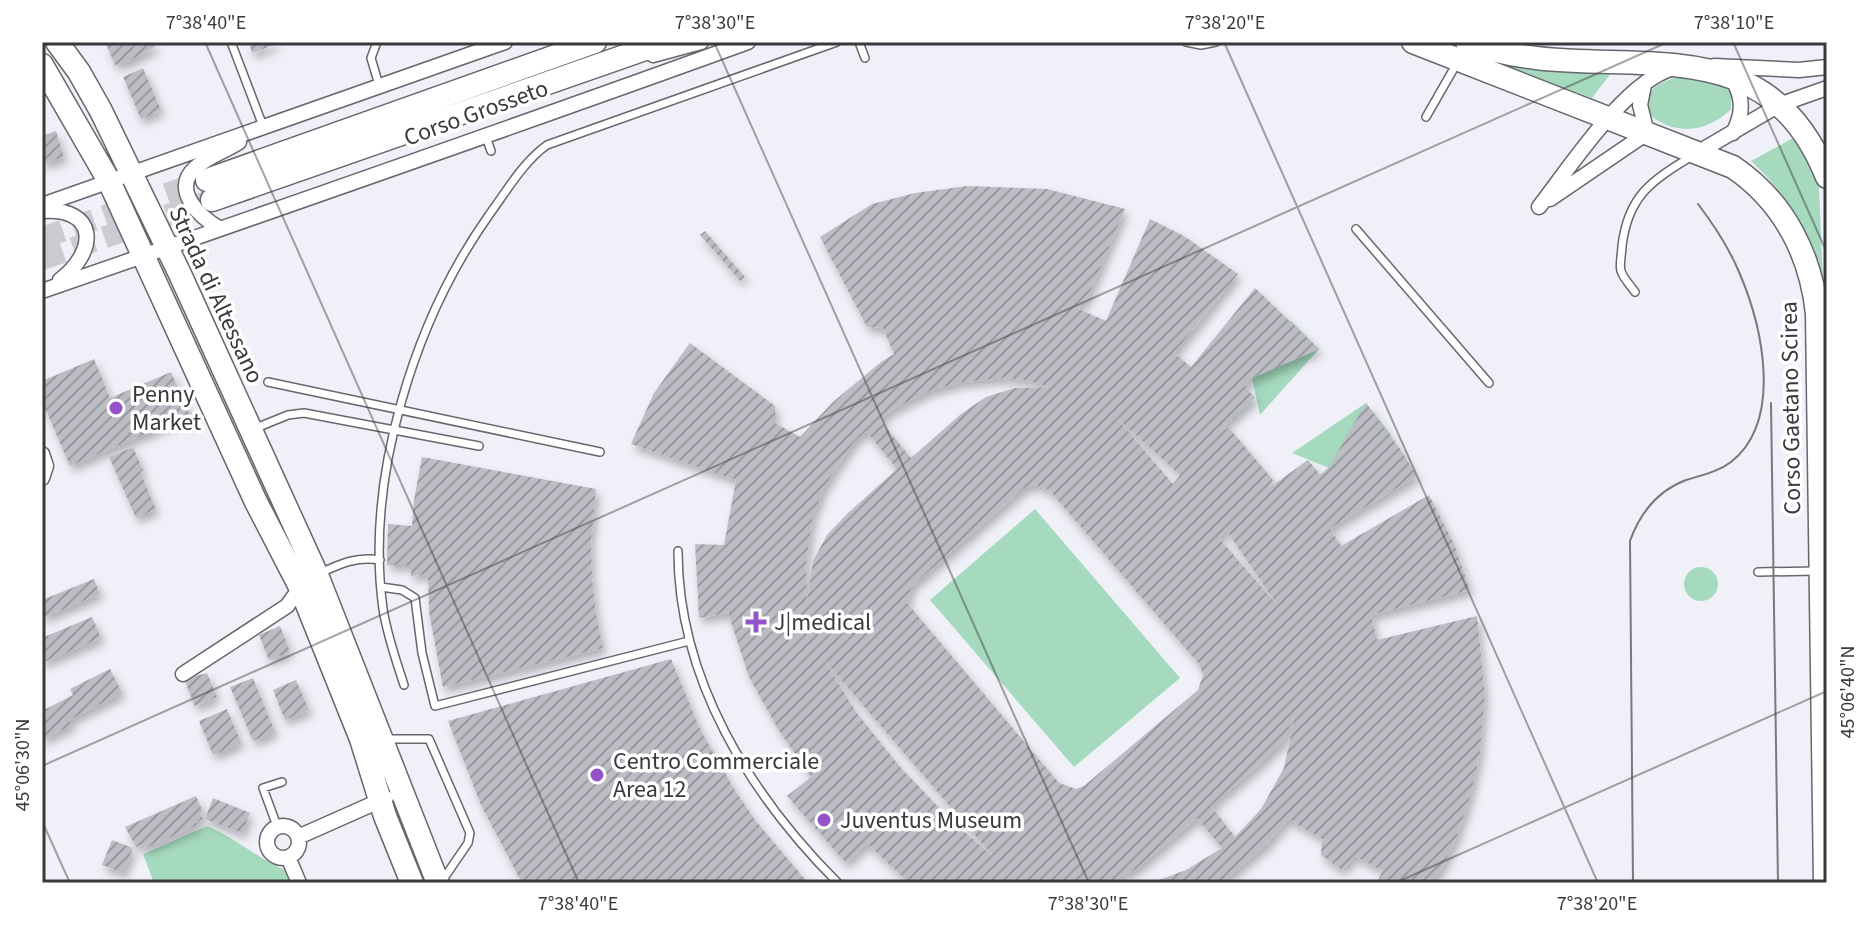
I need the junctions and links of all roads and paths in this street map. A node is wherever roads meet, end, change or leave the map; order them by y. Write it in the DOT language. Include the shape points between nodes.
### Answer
graph roads {
  1 [pos="57,42"];
  2 [pos="231,42"];
  3 [pos="377,42"];
  4 [pos="505,42"];
  5 [pos="595,42"];
  6 [pos="665,42"];
  7 [pos="701,42"];
  8 [pos="748,42"];
  9 [pos="837,42"];
  10 [pos="859,42"];
  11 [pos="1216,42"];
  12 [pos="1413,42"];
  13 [pos="1191,43"];
  14 [pos="1464,48"];
  15 [pos="865,58"];
  16 [pos="609,62"];
  17 [pos="42,65"];
  18 [pos="1681,65"];
  19 [pos="1827,67"];
  20 [pos="1731,75"];
  21 [pos="1644,85"];
  22 [pos="379,86"];
  23 [pos="1827,88"];
  24 [pos="1779,105"];
  25 [pos="1426,117"];
  26 [pos="1608,118"];
  27 [pos="263,126"];
  28 [pos="1647,133"];
  29 [pos="1733,134"];
  30 [pos="1697,153"];
  31 [pos="131,173"];
  32 [pos="1827,177"];
  33 [pos="109,181"];
  34 [pos="42,208"];
  35 [pos="219,228"];
  36 [pos="1356,229"];
  37 [pos="167,246"];
  38 [pos="143,255"];
  39 [pos="44,290"];
  40 [pos="1635,292"];
  41 [pos="268,382"];
  42 [pos="1489,383"];
  43 [pos="401,409"];
  44 [pos="396,429"];
  45 [pos="250,431"];
  46 [pos="479,446"];
  47 [pos="600,452"];
  48 [pos="42,454"];
  49 [pos="42,478"];
  50 [pos="678,551"];
  51 [pos="380,560"];
  52 [pos="1824,570"];
  53 [pos="1758,572"];
  54 [pos="308,581"];
  55 [pos="381,587"];
  56 [pos="689,641"];
  57 [pos="183,674"];
  58 [pos="404,685"];
  59 [pos="382,739"];
  60 [pos="282,782"];
  61 [pos="390,796"];
  62 [pos="277,826"];
  63 [pos="298,837"];
  64 [pos="288,857"];
  65 [pos="299,883"];
  66 [pos="412,883"];
  67 [pos="439,883"];
  68 [pos="838,883"];
  69 [pos="1825,883"];
  1 -- 31 [label="street, Strada di Altessano" via="90,89"];
  2 -- 27 [label="lane"];
  3 -- 22 [label="lane" via="371,58"];
  4 -- 22 [label="street, Corso Grosseto"];
  5 -- 16 [label="street, Corso Grosseto" via="209,190"];
  6 -- 16 [label="street, Corso Grosseto"];
  7 -- 16 [label="street, Corso Grosseto"];
  8 -- 35 [label="street, Corso Grosseto" via="489,144"];
  9 -- 43 [label="lane" via="543,147 481,226 442,293 420,342"];
  10 -- 15 [label="lane"];
  11 -- 13 [label="lane"];
  12 -- 14 [label="street, Corso Gaetano Scirea"];
  14 -- 18 [label="street, Corso Gaetano Scirea" via="1540,60"];
  14 -- 25 [label="lane"];
  14 -- 26 [label="street, Corso Gaetano Scirea"];
  17 -- 33 [label="street, Strada di Altessano"];
  18 -- 19 [label="street"];
  18 -- 20 [label="street, Corso Gaetano Scirea"];
  18 -- 21 [label="street"];
  20 -- 24 [label="street, Corso Gaetano Scirea"];
  20 -- 29 [label="street" via="1742,107"];
  21 -- 26 [label="street"];
  21 -- 28 [label="street" via="1640,105"];
  22 -- 27 [label="street, Corso Grosseto"];
  23 -- 24 [label="street"];
  24 -- 29 [label="street"];
  24 -- 32 [label="street, Corso Gaetano Scirea" via="1806,135"];
  26 -- 28 [label="street, Corso Gaetano Scirea"];
  26 -- 28 [label="street" via="1539,207"];
  27 -- 31 [label="street, Corso Grosseto"];
  27 -- 35 [label="street, Corso Grosseto" via="189,174 191,204"];
  28 -- 30 [label="street, Corso Gaetano Scirea"];
  29 -- 30 [label="street"];
  30 -- 40 [label="lane" via="1654,180 1630,212 1620,270"];
  30 -- 52 [label="street, Corso Gaetano Scirea" via="1733,167 1764,194 1792,230 1810,275 1818,325"];
  31 -- 33 [label="street, Corso Grosseto"];
  31 -- 37 [label="street, Strada di Altessano"];
  33 -- 34 [label="street, Corso Grosseto"];
  33 -- 38 [label="street, Strada di Altessano"];
  34 -- 39 [label="street, Corso Grosseto" via="74,215 87,240 80,261"];
  35 -- 37 [label="street, Corso Grosseto"];
  36 -- 42 [label="lane"];
  37 -- 38 [label="street, Corso Grosseto"];
  37 -- 45 [label="street, Strada di Altessano"];
  38 -- 39 [label="street, Corso Grosseto"];
  38 -- 54 [label="street, Strada di Altessano" via="256,502"];
  41 -- 43 [label="lane"];
  43 -- 44 [label="lane"];
  43 -- 47 [label="lane"];
  44 -- 45 [label="lane" via="304,413"];
  44 -- 46 [label="lane"];
  44 -- 51 [label="lane" via="386,477"];
  45 -- 54 [label="street, Strada di Altessano"];
  48 -- 49 [label="street"];
  50 -- 56 [label="lane"];
  51 -- 54 [label="lane" via="348,560"];
  51 -- 55 [label="lane"];
  52 -- 53 [label="lane"];
  52 -- 69 [label="street, Corso Gaetano Scirea"];
  54 -- 57 [label="street" via="287,606"];
  54 -- 59 [label="street, Strada di Altessano"];
  54 -- 61 [label="street, Strada di Altessano" via="361,739"];
  55 -- 56 [label="lane" via="415,598 435,706"];
  55 -- 58 [label="lane"];
  56 -- 68 [label="lane" via="724,731 785,823"];
  59 -- 61 [label="street, Strada di Altessano"];
  59 -- 67 [label="lane" via="429,739 470,833"];
  60 -- 62 [label="lane" via="263,788"];
  61 -- 63 [label="street"];
  61 -- 66 [label="street, Strada di Altessano"];
  61 -- 67 [label="street, Strada di Altessano"];
  62 -- 63 [label="street" via="292,828"];
  62 -- 64 [label="street" via="269,832 267,847 273,855"];
  63 -- 64 [label="street" via="296,851"];
  64 -- 65 [label="street"];
}
